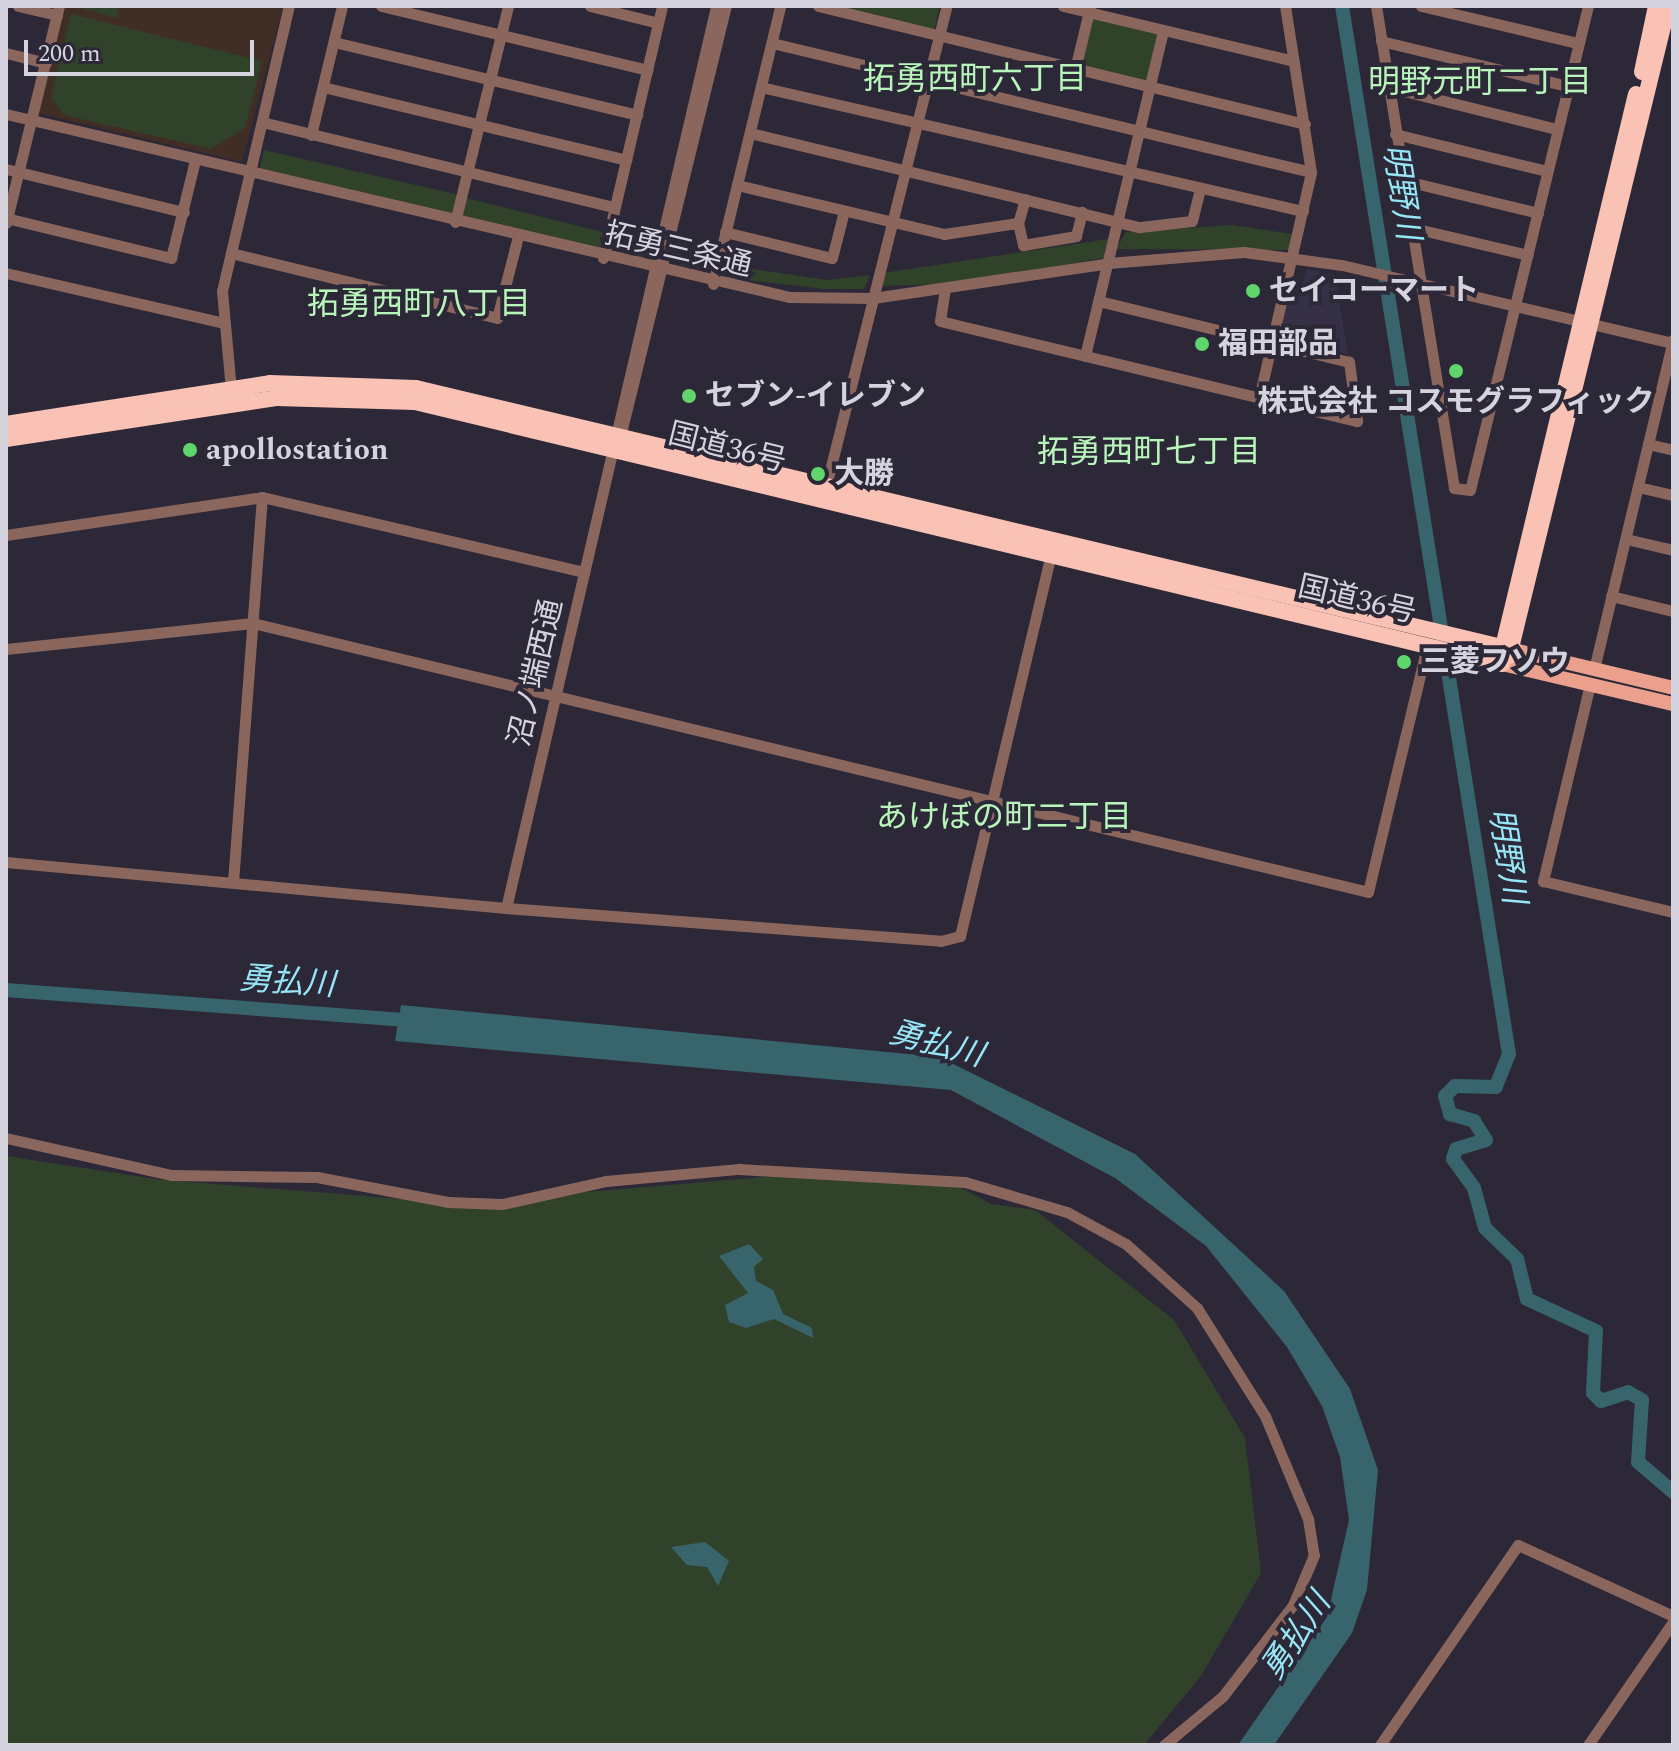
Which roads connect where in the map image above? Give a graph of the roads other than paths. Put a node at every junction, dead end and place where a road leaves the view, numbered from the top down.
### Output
1 (18, 6) edge
2 (289, 6) edge
3 (342, 6) edge
4 (381, 6) edge
5 (508, 6) edge
6 (590, 6) edge
7 (662, 6) edge
8 (716, 6) edge
9 (726, 6) edge
10 (780, 6) edge
11 (818, 6) edge
12 (947, 6) edge
13 (1063, 6) edge
14 (1285, 6) edge
15 (1376, 6) edge
16 (1421, 6) edge
17 (1588, 6) edge
18 (1662, 8) edge
19 (1090, 9) edge
20 (58, 11) edge
21 (658, 23) junction
22 (1163, 30) junction
23 (501, 34) junction
24 (939, 34) junction
25 (1381, 41) junction
26 (334, 42) junction
27 (772, 43) junction
28 (1578, 43) junction
29 (6, 53) edge
30 (1294, 61) junction
31 (46, 63) junction
32 (1075, 69) junction
33 (647, 70) junction
34 (489, 80) junction
35 (928, 80) junction
36 (1150, 86) junction
37 (1567, 86) junction
38 (323, 87) junction
39 (761, 87) junction
40 (1388, 87) junction
41 (6, 114) edge
42 (637, 115) junction
43 (32, 120) junction
44 (262, 122) junction
45 (1305, 124) junction
46 (479, 125) junction
47 (917, 125) junction
48 (1557, 129) junction
49 (1140, 130) junction
50 (750, 133) junction
51 (1395, 134) junction
52 (311, 135) junction
53 (195, 160) junction
54 (626, 160) junction
55 (6, 169) edge
56 (906, 170) junction
57 (1547, 171) junction
58 (19, 172) junction
59 (468, 172) junction
60 (1311, 172) junction
61 (250, 173) junction
62 (1129, 176) junction
63 (1402, 180) junction
64 (737, 185) junction
65 (1200, 190) junction
66 (1025, 199) junction
67 (614, 207) junction
68 (844, 211) junction
69 (1303, 211) junction
70 (184, 212) junction
71 (1082, 212) junction
72 (1538, 213) junction
73 (6, 220) edge
74 (892, 221) junction
75 (1118, 221) junction
76 (455, 222) junction
77 (1018, 223) junction
78 (1409, 227) junction
79 (725, 232) junction
80 (518, 236) junction
81 (231, 253) junction
82 (1528, 255) junction
83 (1293, 256) junction
84 (603, 258) junction
85 (1109, 263) junction
86 (658, 271) junction
87 (6, 273) edge
88 (1415, 281) junction
89 (713, 284) junction
90 (945, 289) junction
91 (873, 298) junction
92 (1099, 301) junction
93 (1516, 305) junction
94 (220, 322) junction
95 (1585, 322) junction
96 (1673, 341) edge
97 (1272, 343) junction
98 (1085, 356) junction
99 (231, 390) junction
100 (1259, 398) junction
101 (1658, 400) junction
102 (1673, 404) edge
103 (6, 424) edge
104 (6, 439) edge
105 (617, 439) junction
106 (1648, 444) junction
107 (1673, 450) edge
108 (1638, 487) junction
109 (825, 494) junction
110 (1673, 495) edge
111 (262, 497) junction
112 (6, 535) edge
113 (1626, 539) junction
114 (1052, 546) junction
115 (1673, 550) edge
116 (584, 572) junction
117 (1611, 596) junction
118 (1673, 611) edge
119 (253, 623) junction
120 (6, 649) edge
121 (1440, 649) junction
122 (1505, 654) junction
123 (1594, 669) junction
124 (1590, 684) junction
125 (1673, 688) edge
126 (556, 694) junction
127 (1673, 704) edge
128 (994, 801) junction
129 (6, 862) edge
130 (233, 882) junction
131 (506, 908) junction
132 (1673, 912) edge
133 (6, 1138) edge
134 (1673, 1616) edge
135 (1673, 1622) edge
136 (1164, 1745) edge
137 (1380, 1745) edge
138 (1588, 1745) edge

1 - 20 street
2 - 44 street
3 - 26 street
4 - 23 street
5 - 23 street
6 - 21 street
7 - 21 street
8 - 86 street, 沼ノ端西通
9 - 86 street, 沼ノ端西通
10 - 27 street
11 - 24 street
12 - 24 street
13 - 19 street
14 - 30 street
15 - 25 street
16 - 28 street
17 - 28 street
18 - 95 highway
19 - 22 street
19 - 32 street
20 - 31 street
21 - 33 street
22 - 30 street
22 - 36 street
23 - 33 street
23 - 34 street
24 - 32 street
24 - 35 street
25 - 37 street
25 - 40 street
26 - 34 street
26 - 38 street
27 - 35 street
27 - 39 street
28 - 37 street
29 - 31 street
30 - 45 street
31 - 43 street
32 - 36 street
33 - 42 street
34 - 42 street
34 - 46 street
35 - 47 street
35 - 49 street
36 - 45 street
36 - 49 street
37 - 48 street
38 - 46 street
38 - 52 street
39 - 47 street
39 - 50 street
40 - 48 street
40 - 51 street
41 - 43 street, 拓勇三条通
42 - 54 street
43 - 53 street, 拓勇三条通
43 - 58 street
44 - 52 street
44 - 61 street
45 - 60 street
46 - 54 street
46 - 59 street
47 - 56 street
47 - 62 street
48 - 57 street
49 - 60 street
49 - 62 street
50 - 56 street
50 - 64 street
51 - 57 street
51 - 63 street
52 - 59 street
53 - 61 street, 拓勇三条通
53 - 70 street
54 - 67 street
55 - 58 street
56 - 66 street
56 - 74 street
57 - 72 street
58 - 70 street
58 - 73 street
59 - 67 street
59 - 76 street
60 - 69 street
61 - 76 street, 拓勇三条通
61 - 81 street
62 - 65 street
62 - 75 street
63 - 72 street
63 - 78 street
64 - 68 street
64 - 79 street
65 - 69 street
65 - 75 street
66 - 71 street
66 - 77 street
67 - 84 street
68 - 74 street
68 - 79 street
69 - 83 street
70 - 73 street
71 - 75 street
71 - 77 street
72 - 82 street
74 - 77 street
74 - 91 street
75 - 85 street
76 - 80 street, 拓勇三条通
78 - 82 street
78 - 88 street
79 - 89 street
80 - 81 street
80 - 84 street, 拓勇三条通
81 - 94 street
82 - 93 street
83 - 85 street, 拓勇三条通
83 - 88 street, 拓勇三条通
83 - 97 street
84 - 86 street, 拓勇三条通
85 - 90 street, 拓勇三条通
85 - 92 street
86 - 89 street, 拓勇三条通
86 - 105 street, 沼ノ端西通
87 - 94 street
88 - 93 street
88 - 93 street
89 - 91 street, 拓勇三条通
90 - 91 street, 拓勇三条通
90 - 98 street
91 - 109 street
92 - 97 street
92 - 98 street
93 - 95 street
94 - 99 street
95 - 96 street
95 - 122 highway
96 - 101 street
97 - 100 street
97 - 100 street
98 - 100 street
99 - 103 highway, 国道36号
99 - 105 highway, 国道36号
101 - 102 street
101 - 106 street
104 - 105 highway, 国道36号
105 - 109 highway, 国道36号
105 - 116 street, 沼ノ端西通
106 - 107 street
106 - 108 street
108 - 110 street
108 - 113 street
109 - 114 highway, 国道36号
111 - 112 street
111 - 116 street
111 - 119 street
113 - 115 street
113 - 117 street
114 - 121 highway, 国道36号
114 - 122 highway, 国道36号
114 - 128 street
116 - 126 street, 沼ノ端西通
117 - 118 street
117 - 123 street
119 - 120 street
119 - 126 street
119 - 130 street
121 - 122 highway, 国道36号
121 - 128 street
122 - 123 main road
122 - 124 main road
123 - 125 main road
124 - 127 main road
124 - 132 street
126 - 128 street
126 - 131 street, 沼ノ端西通
128 - 131 street
129 - 130 street
130 - 131 street
133 - 136 street
134 - 137 street
135 - 138 street

